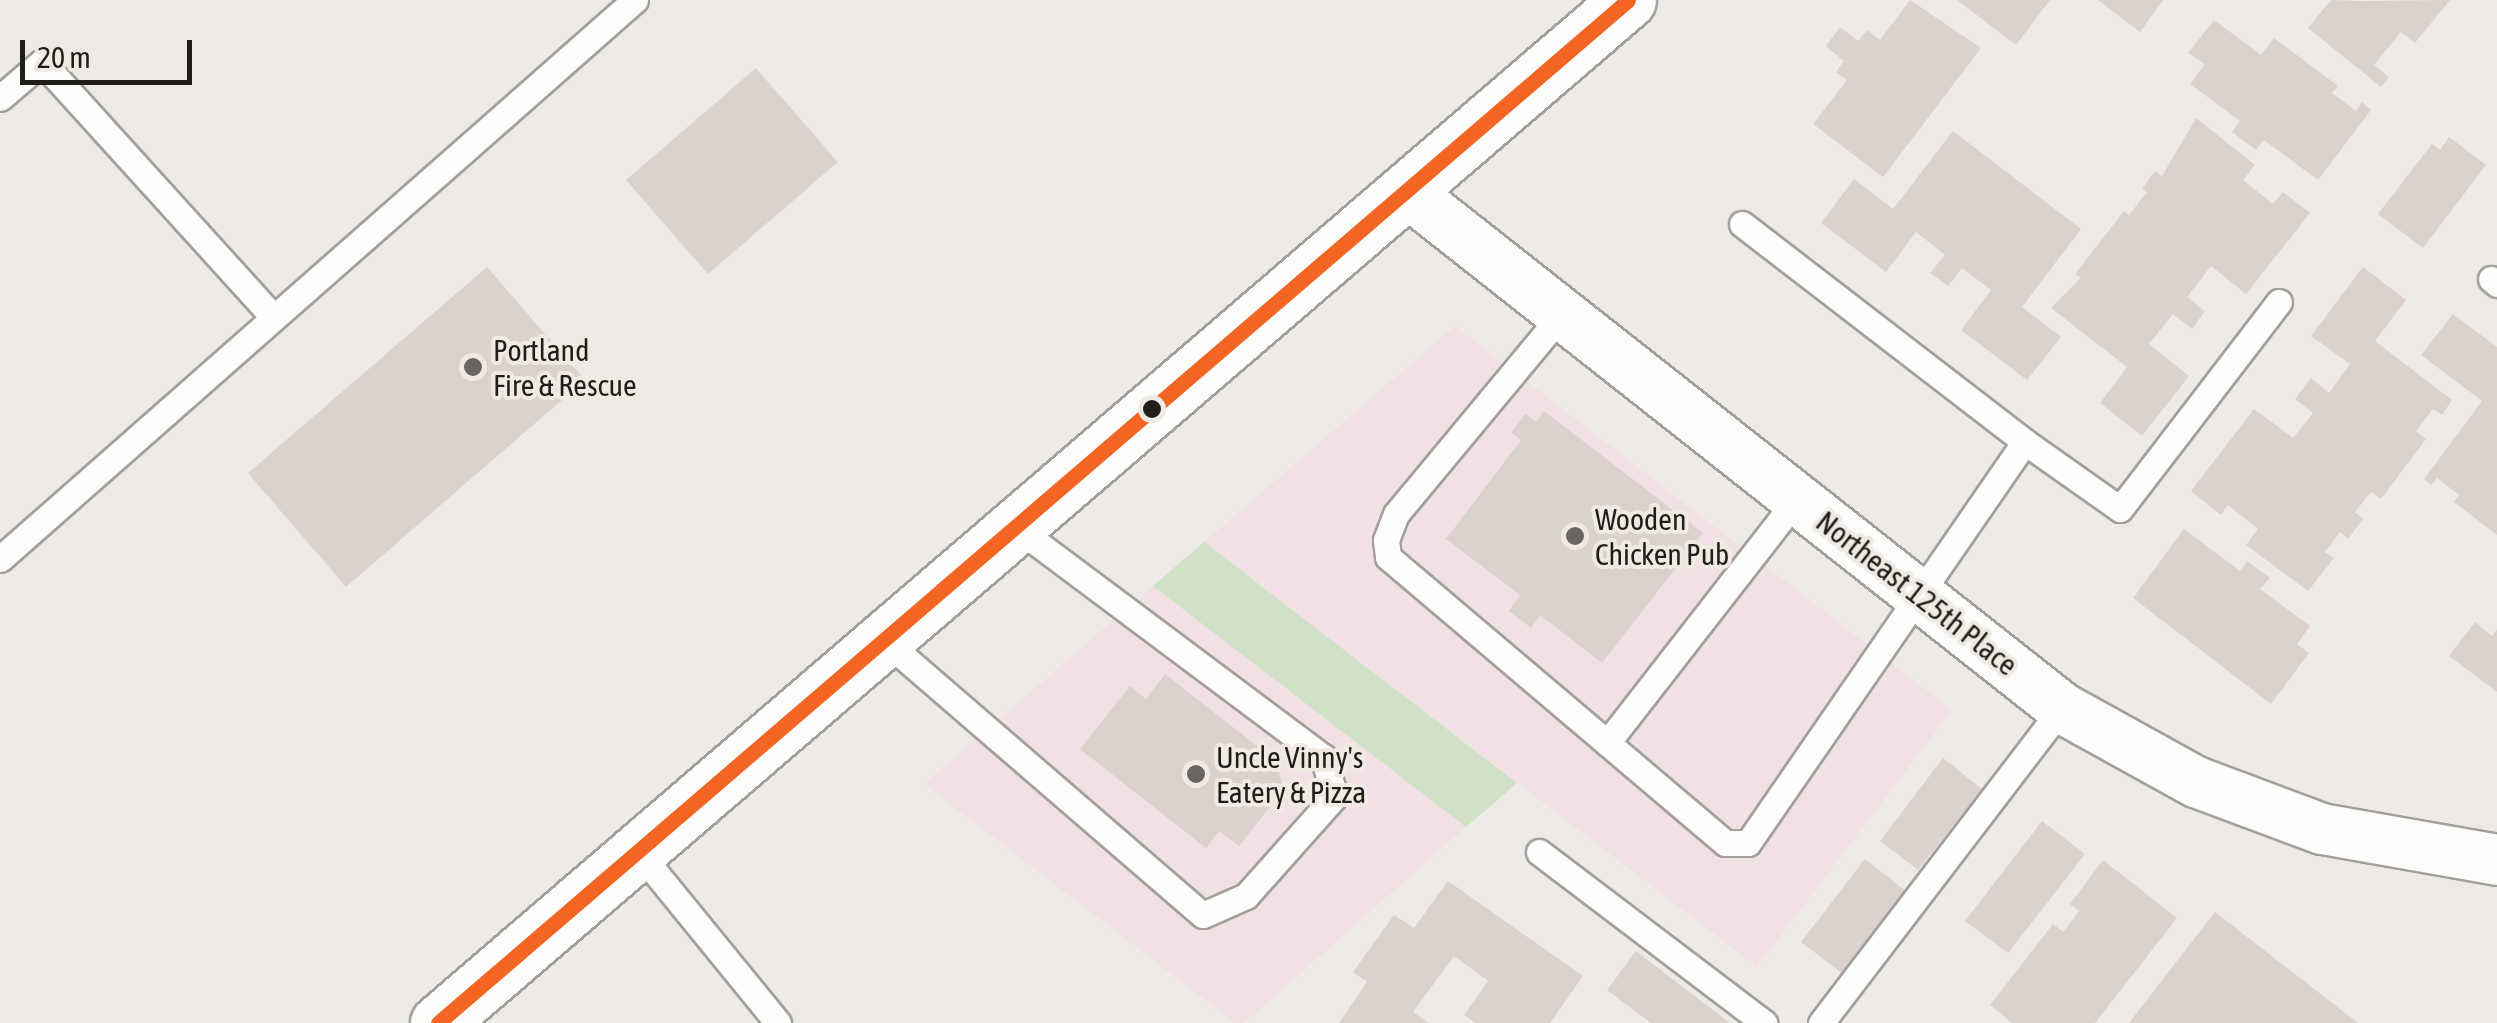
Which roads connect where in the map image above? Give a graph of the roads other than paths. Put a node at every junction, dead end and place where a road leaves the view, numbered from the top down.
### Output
1 (635, 0) edge
2 (1628, 0) edge
3 (0, 98) edge
4 (1406, 192) junction
5 (1742, 224) dead end
6 (2279, 302) dead end
7 (1563, 313) junction
8 (274, 318) junction
9 (2025, 442) junction
10 (1798, 499) junction
11 (1016, 527) junction
12 (0, 559) edge
13 (1918, 595) junction
14 (884, 640) junction
15 (2062, 708) junction
16 (1606, 743) junction
17 (637, 850) junction
18 (1539, 852) dead end
19 (2497, 860) edge
20 (438, 1023) edge
21 (778, 1023) edge
22 (1764, 1023) edge
23 (1821, 1023) edge

1 - 8 lane
2 - 4 main road
3 - 8 lane
4 - 7 street, Northeast 125th Place
4 - 11 main road
5 - 9 lane
6 - 9 lane
7 - 10 street, Northeast 125th Place
7 - 16 lane
8 - 12 lane
9 - 13 lane
10 - 13 street, Northeast 125th Place
10 - 16 lane
11 - 14 main road
11 - 14 lane
13 - 15 street, Northeast 125th Place
13 - 16 lane
14 - 17 main road
15 - 19 street, Northeast 125th Place
15 - 23 lane
17 - 20 main road
17 - 21 lane
18 - 22 lane

